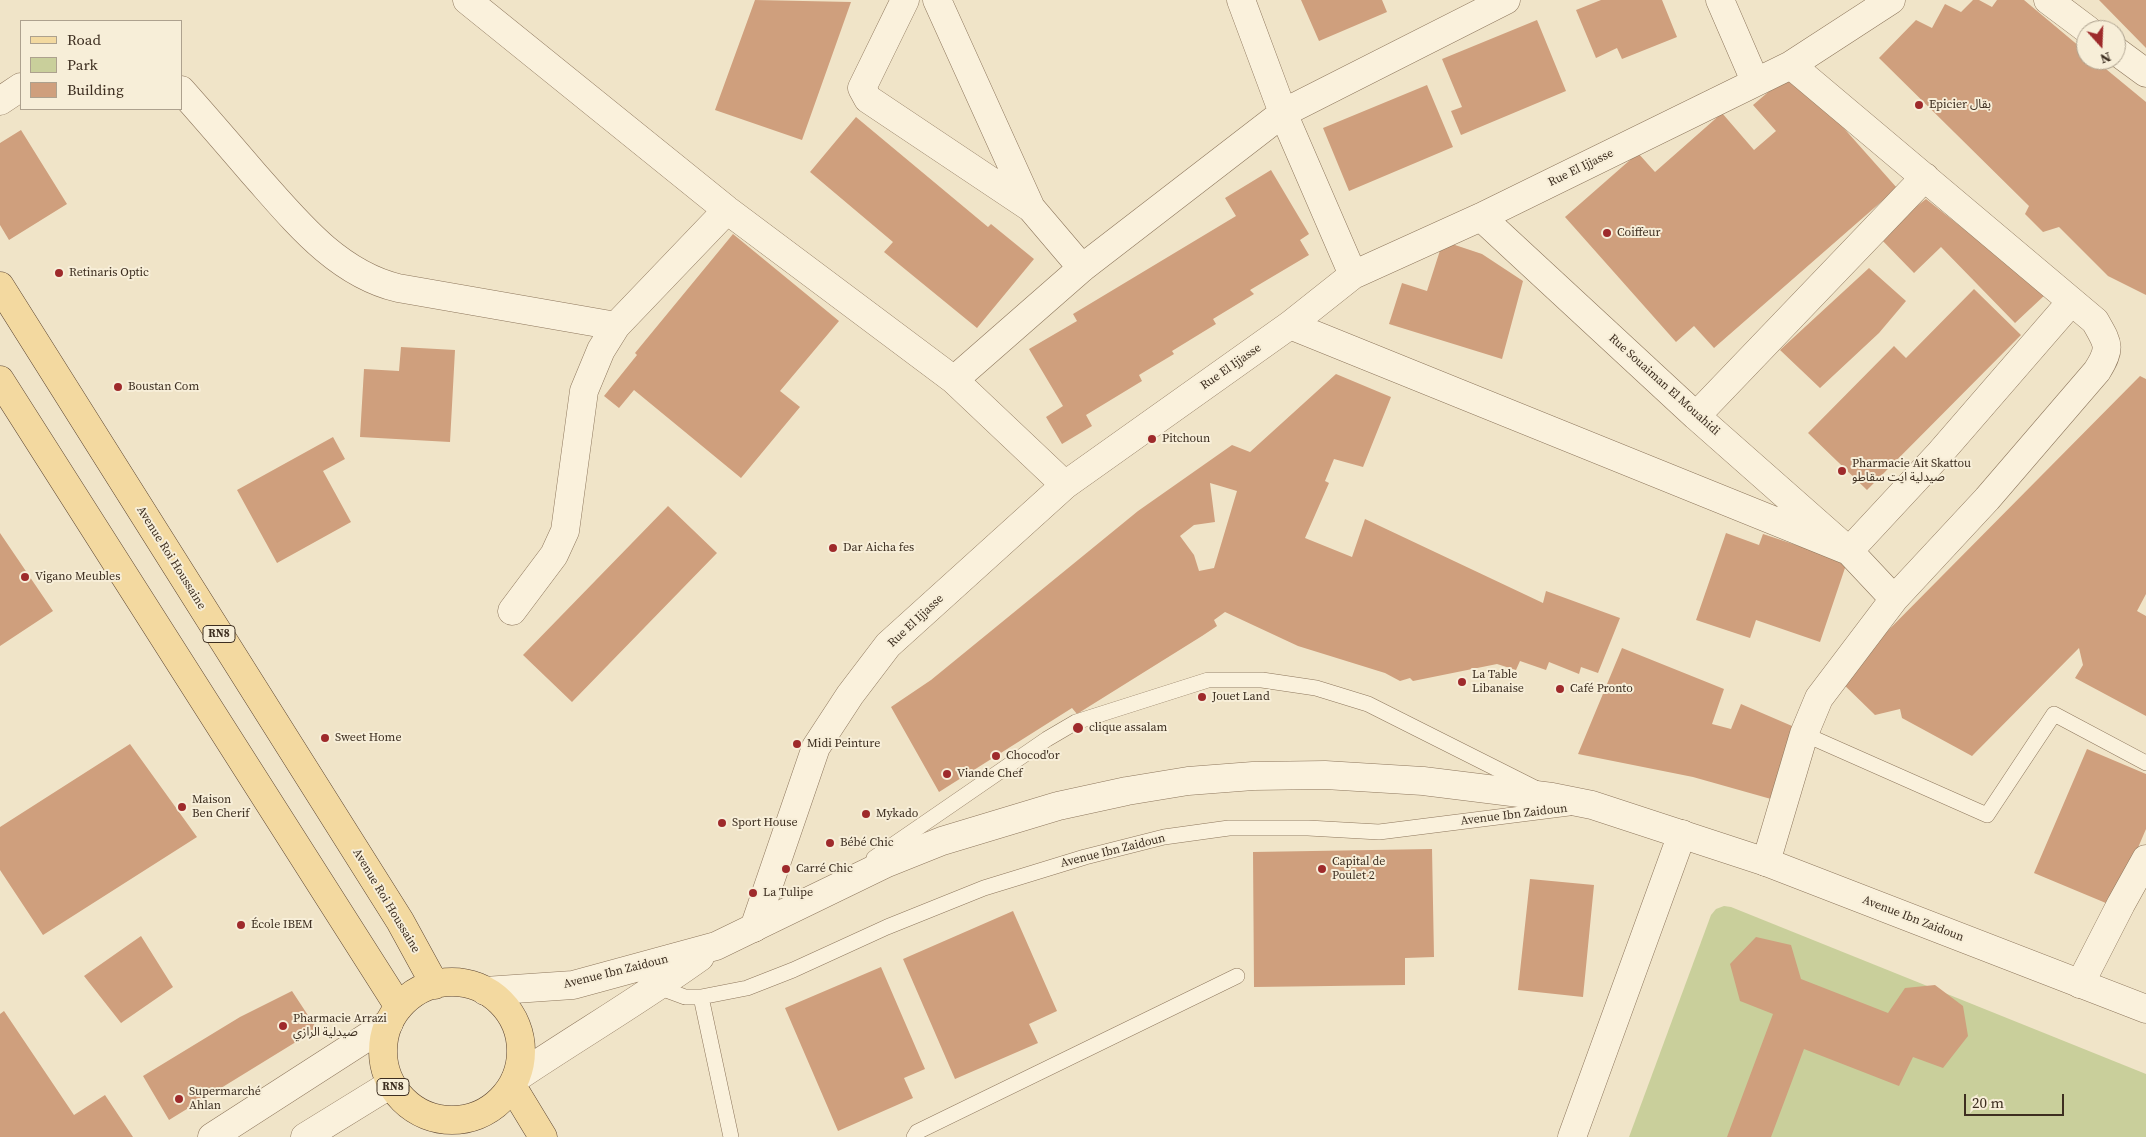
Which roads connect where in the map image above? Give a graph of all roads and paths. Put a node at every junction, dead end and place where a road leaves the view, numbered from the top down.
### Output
1 (468, 0) edge
2 (906, 0) edge
3 (937, 0) edge
4 (1241, 0) edge
5 (1506, 0) edge
6 (1720, 0) edge
7 (1891, 0) edge
8 (2048, 0) edge
9 (2076, 21) edge
10 (2126, 58) edge
11 (1791, 65) junction
12 (2146, 73) edge
13 (1755, 81) junction
14 (20, 88) edge
15 (182, 91) edge
16 (0, 101) edge
17 (1283, 114) junction
18 (1925, 177) junction
19 (1030, 208) junction
20 (727, 210) junction
21 (1481, 217) junction
22 (1082, 268) junction
23 (1353, 275) junction
24 (0, 286) edge
25 (2071, 302) junction
26 (1290, 325) junction
27 (616, 326) junction
28 (0, 380) edge
29 (954, 380) junction
30 (1696, 416) junction
31 (1065, 484) junction
32 (1849, 551) junction
33 (1894, 599) junction
34 (512, 611) dead end
35 (1804, 734) junction
36 (2146, 763) edge
37 (1552, 797) junction
38 (1592, 805) junction
39 (1682, 834) junction
40 (2146, 859) edge
41 (1766, 862) junction
42 (824, 893) junction
43 (754, 928) junction
44 (716, 946) junction
45 (1237, 976) dead end
46 (435, 984) junction
47 (2080, 984) junction
48 (658, 987) junction
49 (485, 991) junction
50 (701, 997) junction
51 (2146, 1009) edge
52 (394, 1015) junction
53 (514, 1082) junction
54 (391, 1084) junction
55 (472, 1128) edge
56 (212, 1137) edge
57 (305, 1137) edge
58 (543, 1137) edge
59 (731, 1137) edge
60 (914, 1137) edge
61 (1572, 1137) edge

1 - 20 street
2 - 19 street
3 - 19 street
4 - 17 street
5 - 17 street
6 - 13 street
7 - 11 street, Rue El Ijjasse
8 - 9 street
10 - 12 street
11 - 13 street, Rue El Ijjasse
11 - 18 street
13 - 21 street, Rue El Ijjasse
14 - 16 street
15 - 27 street
17 - 22 street
17 - 23 street
18 - 25 street
18 - 30 street
19 - 22 street
20 - 27 street
20 - 29 street
21 - 23 street, Rue El Ijjasse
21 - 30 street, Rue Souaiman El Mouahidi
22 - 29 street
23 - 26 street, Rue El Ijjasse
24 - 46 main road, Avenue Roi Houssaine / RN8
25 - 32 street
25 - 33 street
26 - 31 street, Rue El Ijjasse
26 - 32 street
27 - 34 street
28 - 52 main road
29 - 31 street
30 - 32 street, Rue Souaiman El Mouahidi
31 - 43 street, Rue El Ijjasse
32 - 33 street, Rue Souaiman El Mouahidi
33 - 35 street
35 - 36 lane
35 - 41 street
37 - 38 street, Avenue Ibn Zaidoun
37 - 42 street, Avenue Ibn Zaidoun
37 - 42 lane
38 - 39 street, Avenue Ibn Zaidoun
38 - 50 lane, Avenue Ibn Zaidoun
39 - 41 street, Avenue Ibn Zaidoun
39 - 61 street
40 - 47 street
41 - 47 street, Avenue Ibn Zaidoun
42 - 43 street, Avenue Ibn Zaidoun
43 - 44 street, Avenue Ibn Zaidoun
44 - 48 street, Avenue Ibn Zaidoun
44 - 49 street, Avenue Ibn Zaidoun
45 - 60 lane
46 - 49 main road
46 - 52 main road
47 - 51 street, Avenue Ibn Zaidoun
48 - 50 lane, Avenue Ibn Zaidoun
48 - 53 street, Avenue Ibn Zaidoun
49 - 53 main road
50 - 59 lane
52 - 54 main road, RN8
52 - 56 street
53 - 55 main road, RN8
53 - 58 main road
54 - 55 main road, RN8
54 - 57 street

